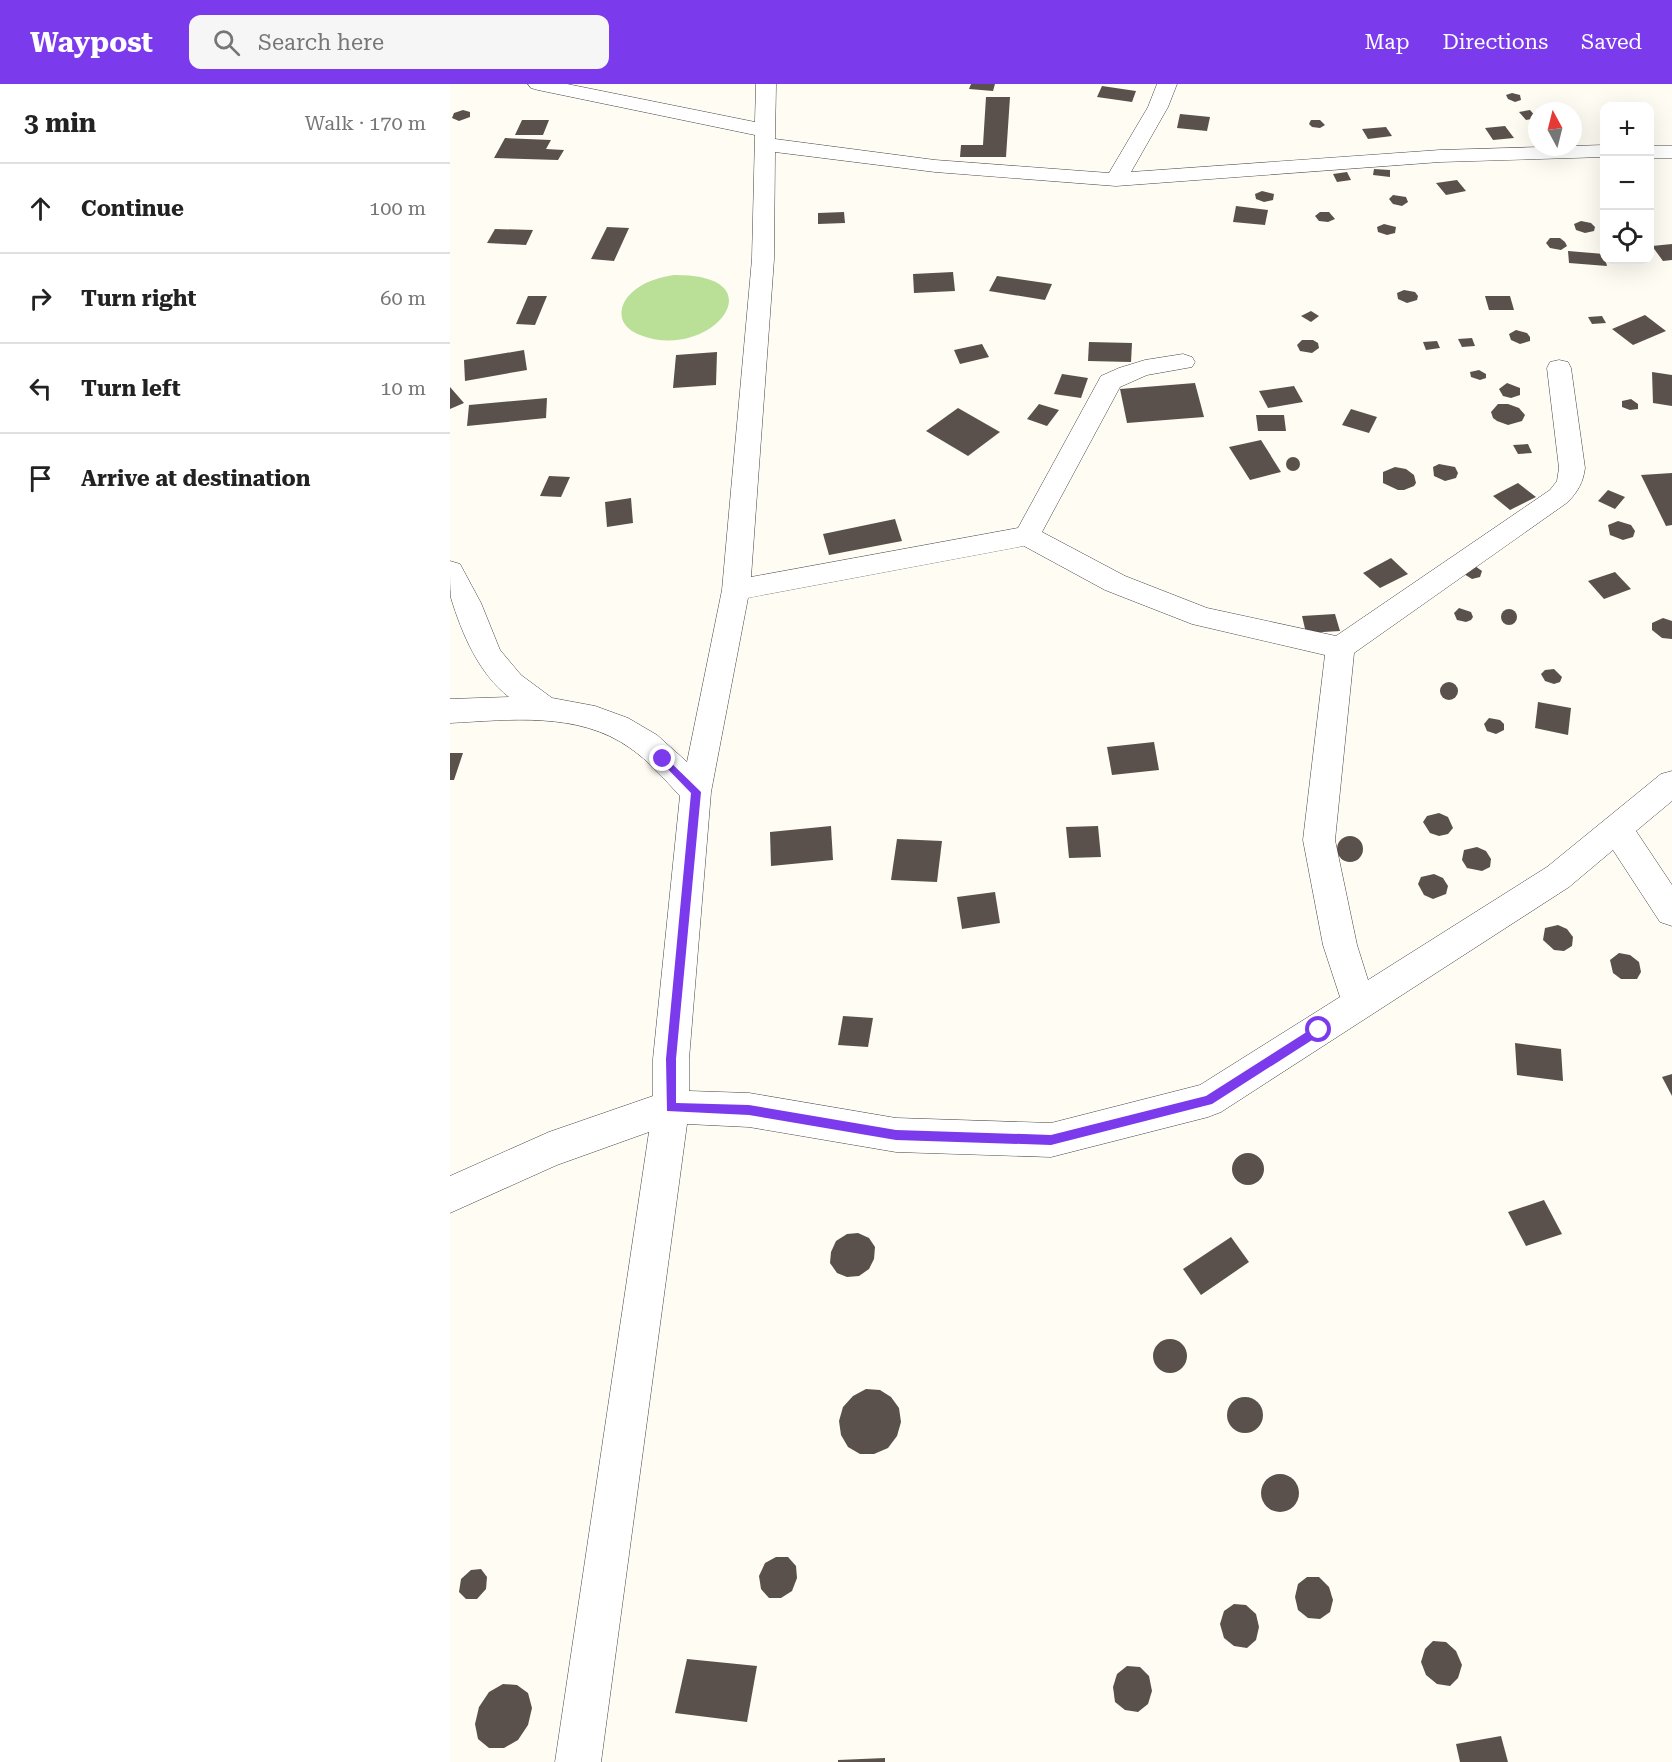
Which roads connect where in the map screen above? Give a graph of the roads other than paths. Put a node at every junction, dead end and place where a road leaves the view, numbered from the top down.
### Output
1 (538, 84) edge
2 (766, 84) edge
3 (1167, 84) edge
4 (764, 137) junction
5 (1600, 152) edge
6 (1654, 152) edge
7 (1672, 152) edge
8 (1116, 180) junction
9 (1183, 362) dead end
10 (1559, 368) dead end
11 (1027, 536) junction
12 (450, 571) edge
13 (736, 590) junction
14 (1340, 648) junction
15 (543, 708) junction
16 (450, 711) edge
17 (1672, 783) edge
18 (696, 792) junction
19 (1617, 829) junction
20 (1672, 912) edge
21 (1359, 1004) junction
22 (671, 1107) junction
23 (450, 1195) edge
24 (578, 1762) edge

1 - 4 street
2 - 4 street
3 - 8 street
4 - 8 street
4 - 13 street
5 - 8 street
6 - 7 street
9 - 11 street
10 - 14 street
11 - 13 street
11 - 14 street
12 - 15 street
13 - 18 street
14 - 21 street
15 - 16 street
15 - 18 street
17 - 19 street
18 - 22 street
19 - 20 street
19 - 21 street
21 - 22 street
22 - 23 street
22 - 24 street

